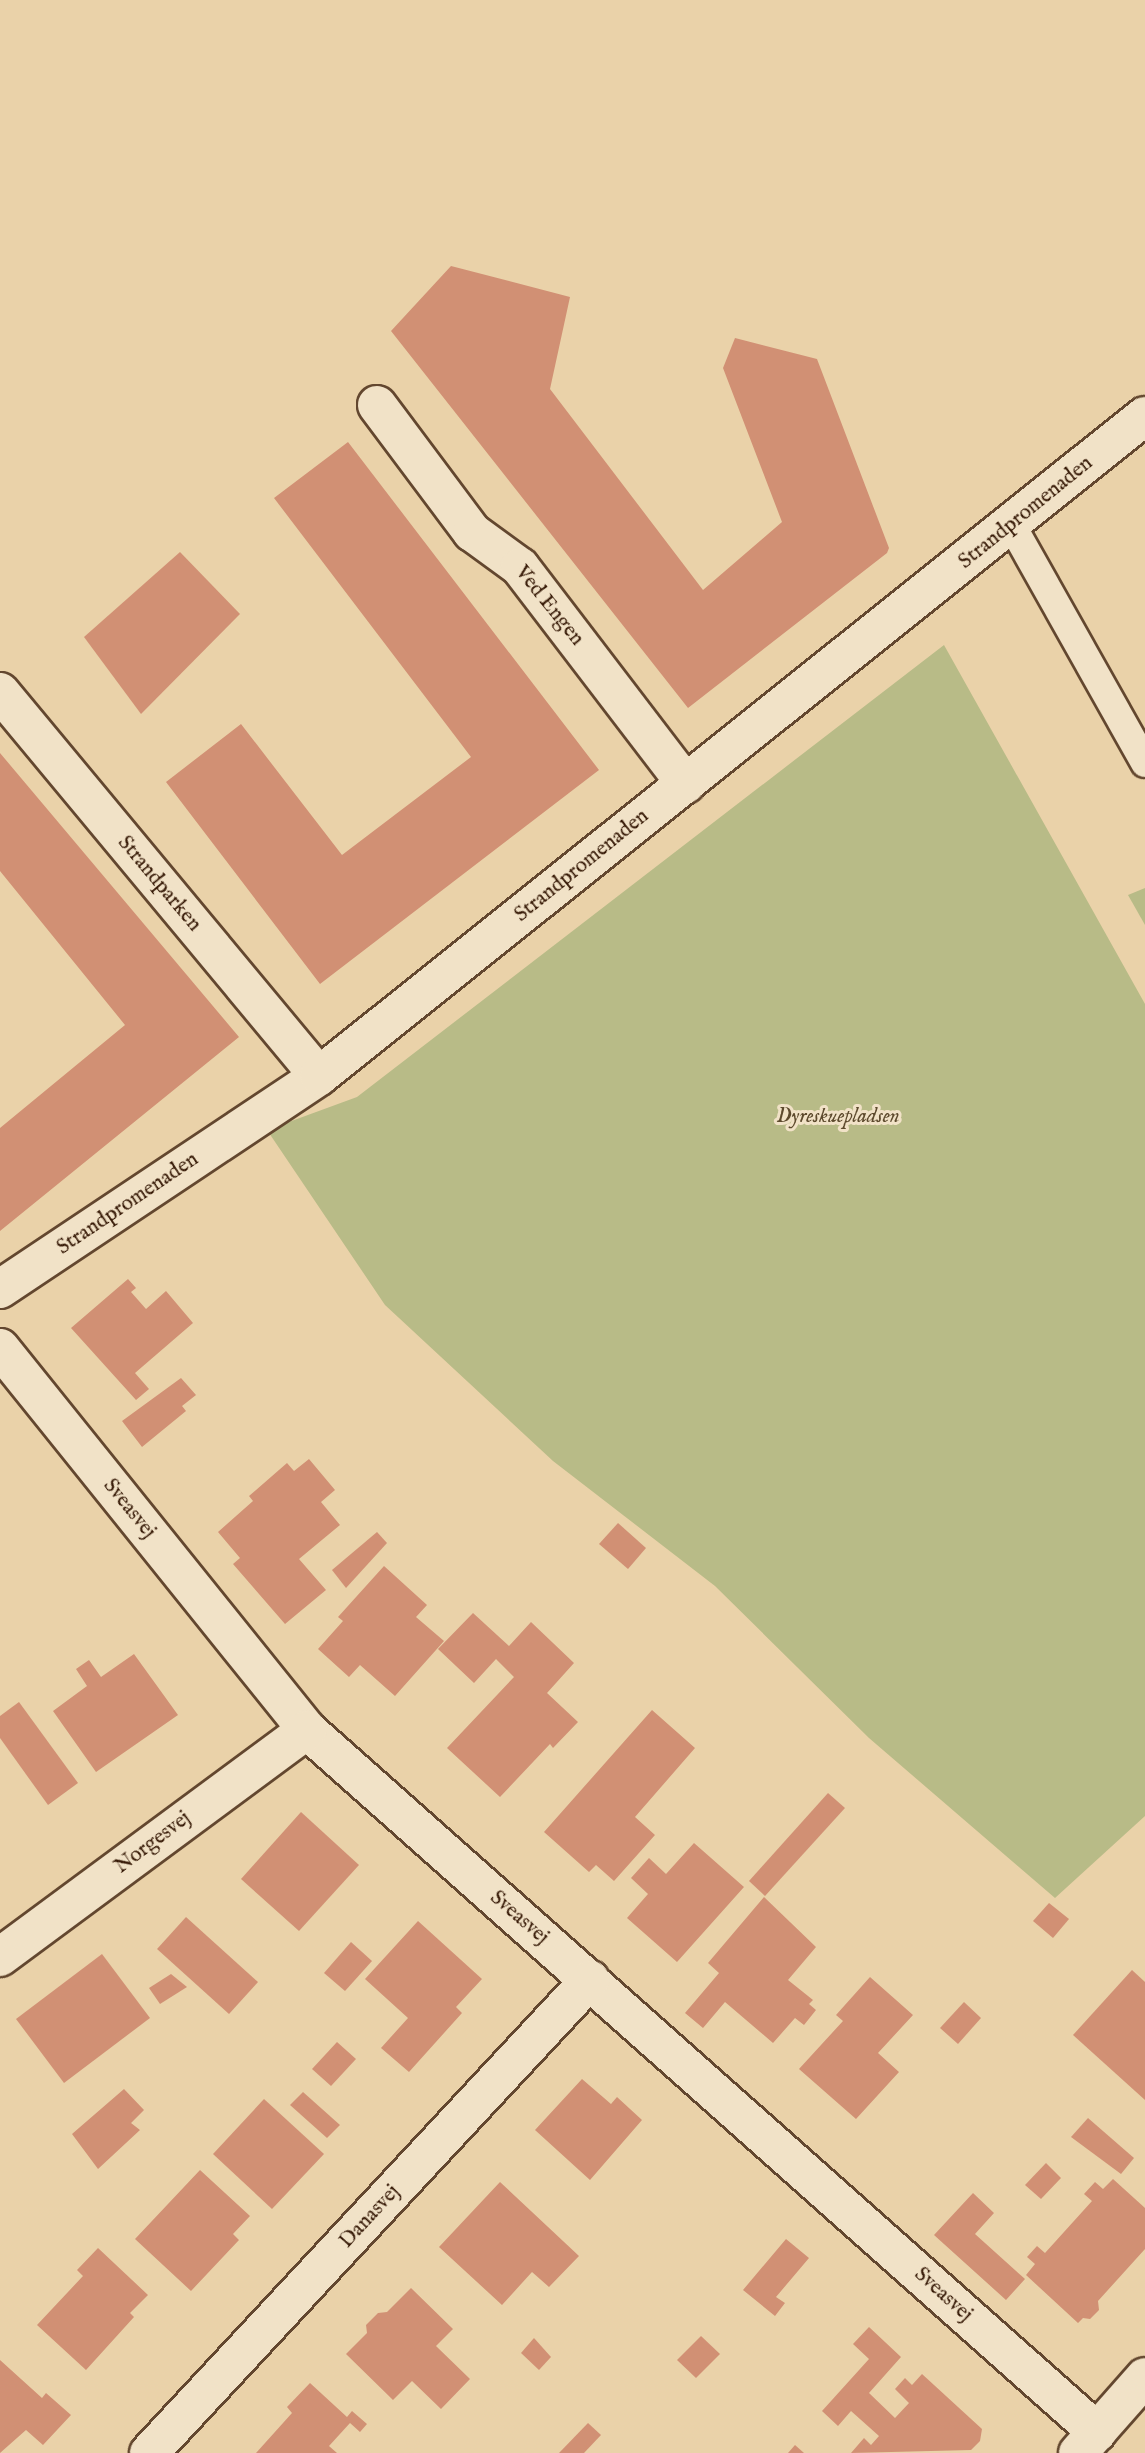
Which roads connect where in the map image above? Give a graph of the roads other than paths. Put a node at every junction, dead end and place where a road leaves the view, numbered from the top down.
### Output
1 (377, 405) dead end
2 (1145, 415) edge
3 (1011, 524) junction
4 (0, 692) edge
5 (1145, 762) edge
6 (686, 784) junction
7 (319, 1076) junction
8 (0, 1289) edge
9 (0, 1348) edge
10 (307, 1730) junction
11 (0, 1957) edge
12 (590, 1980) junction
13 (1145, 2377) edge
14 (1087, 2443) edge
15 (149, 2453) edge

1 - 6 street, Ved Engen
2 - 3 street, Strandpromenaden
3 - 5 lane
3 - 6 street, Strandpromenaden
4 - 7 street, Strandparken
6 - 7 street, Strandpromenaden
7 - 8 street, Strandpromenaden
9 - 10 street, Sveasvej
10 - 11 street, Norgesvej
10 - 12 street, Sveasvej
12 - 14 street, Sveasvej
12 - 15 street, Danasvej
13 - 14 street

